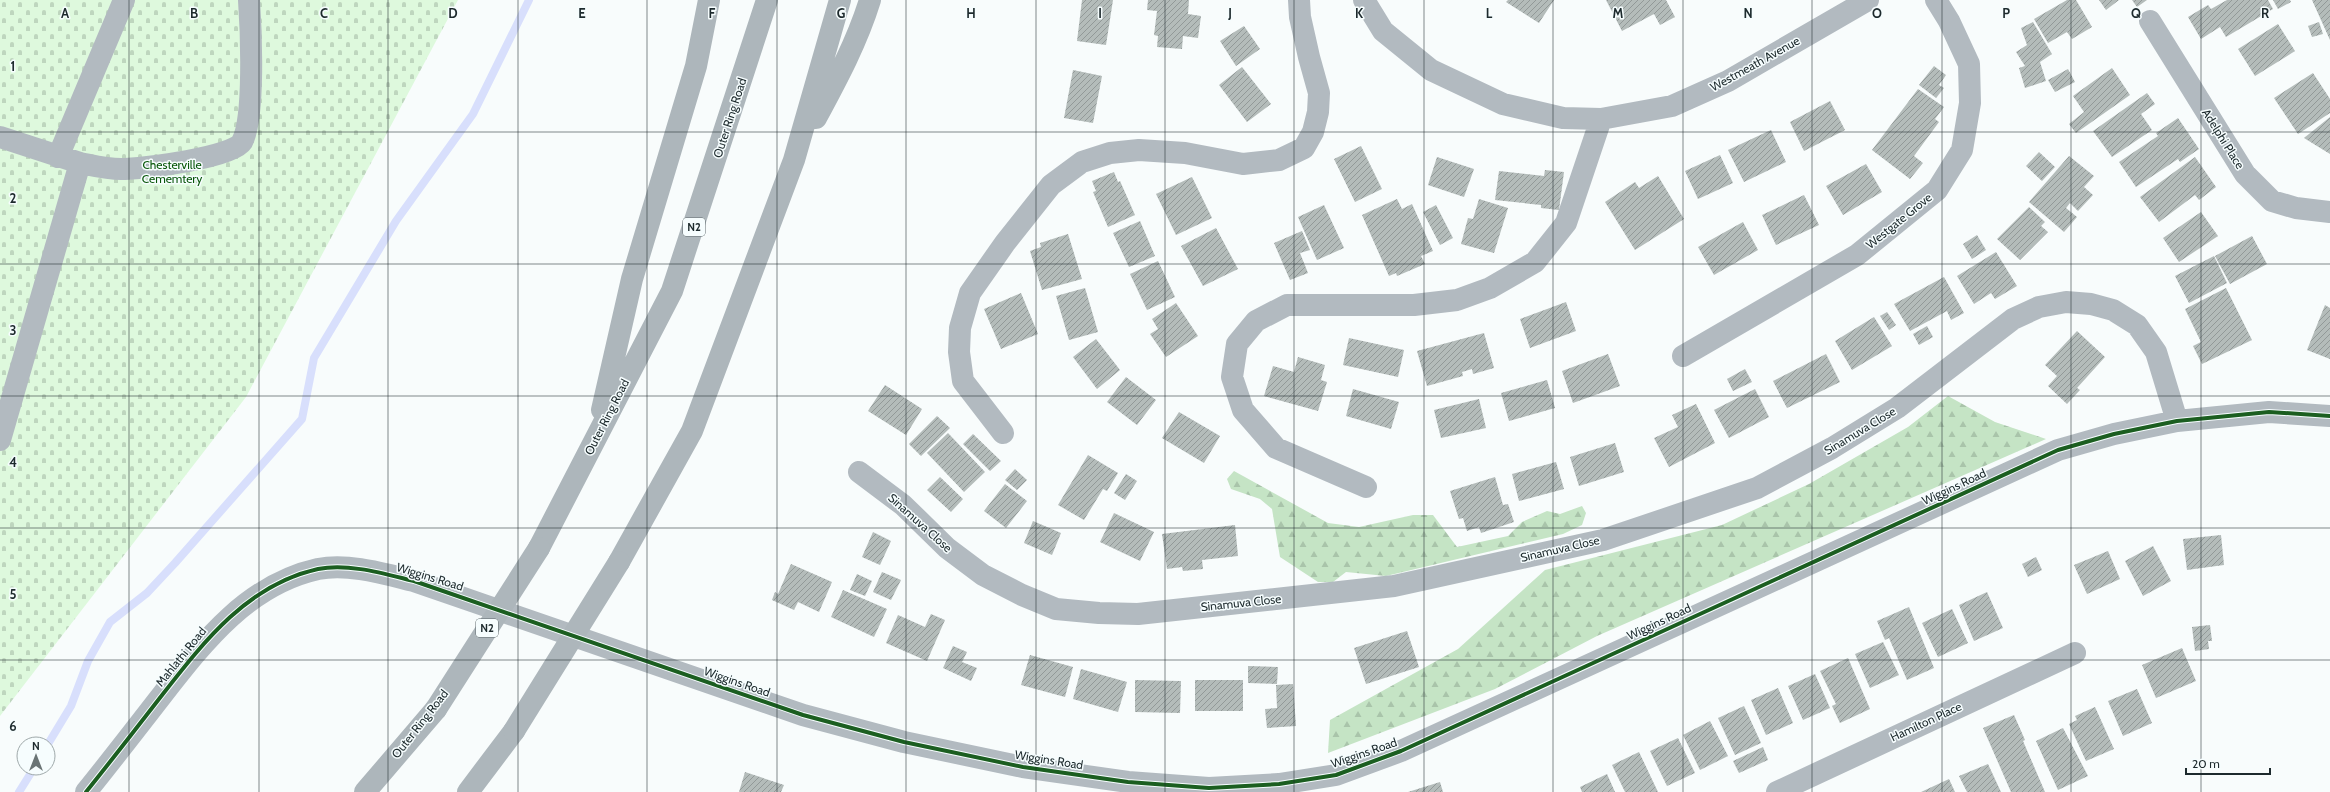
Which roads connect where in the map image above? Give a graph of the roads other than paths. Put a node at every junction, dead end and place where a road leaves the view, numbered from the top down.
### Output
1 (124, 0) edge
2 (249, 0) edge
3 (709, 0) edge
4 (767, 0) edge
5 (840, 0) edge
6 (870, 0) edge
7 (1300, 0) edge
8 (1364, 0) edge
9 (1868, 0) edge
10 (1936, 0) edge
11 (2150, 20) dead end
12 (1601, 119) junction
13 (0, 137) edge
14 (58, 156) junction
15 (794, 160) junction
16 (80, 164) junction
17 (2330, 212) edge
18 (1683, 356) dead end
19 (2330, 416) edge
20 (2177, 421) junction
21 (1003, 433) dead end
22 (0, 440) edge
23 (594, 442) junction
24 (859, 472) dead end
25 (1366, 487) dead end
26 (319, 569) joint
27 (2075, 653) dead end
28 (1337, 784) edge
29 (86, 792) edge
30 (365, 792) edge
31 (468, 792) edge
32 (1777, 792) edge

1 - 14 street
2 - 16 street
3 - 23 highway
4 - 23 highway, Outer Ring Road / N2
5 - 15 highway
6 - 15 highway
7 - 21 street
8 - 12 street, Westmeath Avenue
9 - 12 street, Westmeath Avenue
10 - 18 street, Westgate Grove
11 - 17 street, Adelphi Place
12 - 25 street
13 - 14 street
14 - 16 street
15 - 31 highway, bridge
16 - 22 street
19 - 20 street, Wiggins Road
20 - 24 street, Sinamuva Close
20 - 28 street, Wiggins Road
23 - 30 highway, Outer Ring Road / N2, bridge
26 - 28 street, Wiggins Road
26 - 29 street, Mahlathi Road
27 - 32 street, Hamilton Place

